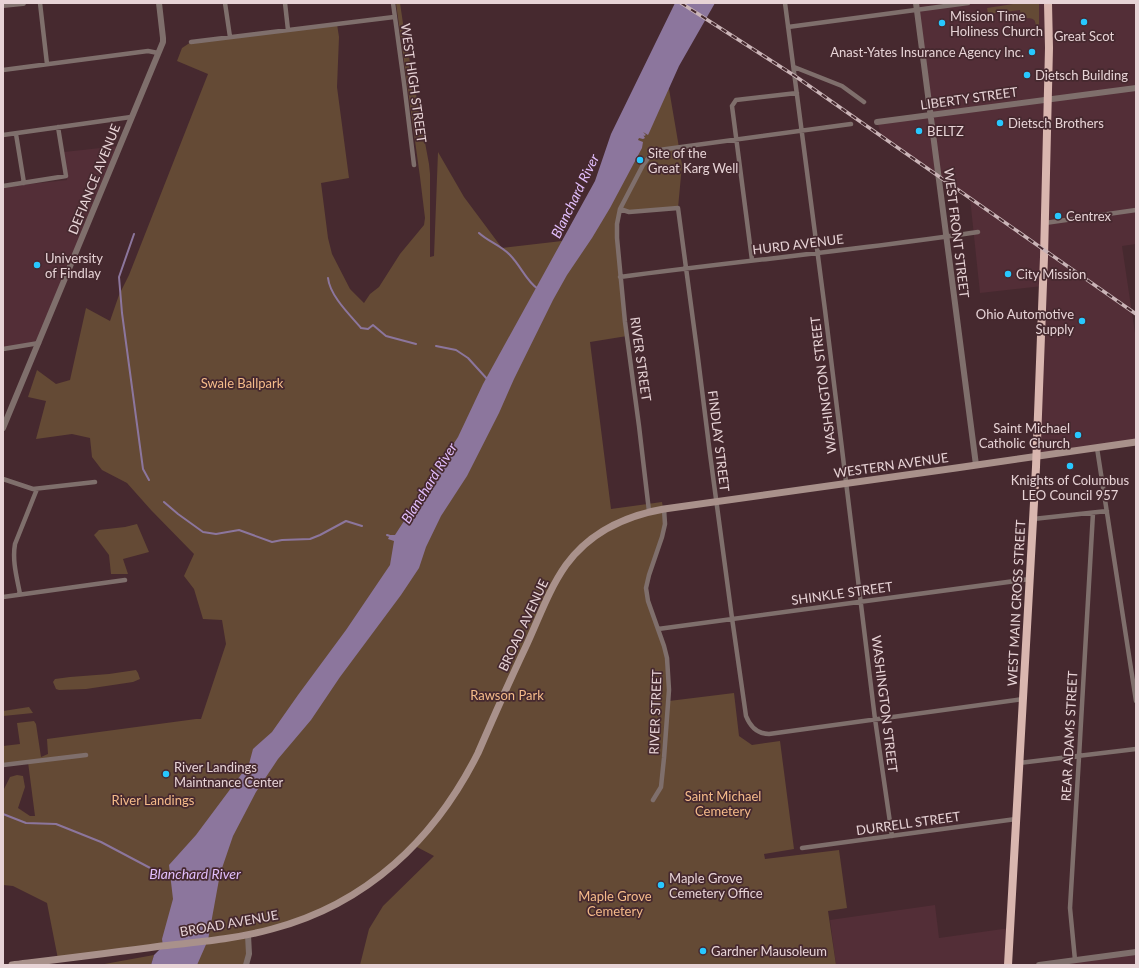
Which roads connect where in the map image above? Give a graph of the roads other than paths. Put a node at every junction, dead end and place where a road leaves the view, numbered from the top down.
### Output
1 (23, 3) edge
2 (40, 3) edge
3 (159, 3) edge
4 (225, 3) edge
5 (285, 3) edge
6 (393, 3) edge
7 (785, 3) edge
8 (916, 3) edge
9 (968, 3) edge
10 (1048, 3) edge
11 (3, 5) edge
12 (917, 10) junction
13 (394, 17) junction
14 (788, 27) junction
15 (288, 30) junction
16 (230, 37) junction
17 (191, 42) dead end
18 (158, 53) junction
19 (47, 64) junction
20 (794, 67) junction
21 (3, 70) edge
22 (1136, 88) edge
23 (797, 93) junction
24 (1048, 100) junction
25 (864, 102) dead end
26 (930, 114) junction
27 (131, 117) junction
28 (877, 122) dead end
29 (851, 124) dead end
30 (58, 127) junction
31 (801, 130) junction
32 (16, 134) junction
33 (3, 135) edge
34 (736, 140) junction
35 (414, 165) dead end
36 (24, 183) junction
37 (3, 186) edge
38 (620, 209) junction
39 (1136, 210) edge
40 (1045, 223) junction
41 (978, 232) dead end
42 (946, 237) junction
43 (818, 253) junction
44 (752, 260) junction
45 (686, 268) junction
46 (620, 277) junction
47 (38, 343) junction
48 (3, 348) edge
49 (3, 428) edge
50 (1136, 442) edge
51 (1097, 448) junction
52 (1036, 456) junction
53 (976, 465) junction
54 (3, 479) edge
55 (95, 482) dead end
56 (846, 483) junction
57 (37, 489) junction
58 (716, 501) junction
59 (664, 509) junction
60 (649, 511) junction
61 (1107, 511) junction
62 (1093, 513) junction
63 (1033, 520) junction
64 (1030, 578) junction
65 (125, 580) dead end
66 (20, 594) junction
67 (3, 597) edge
68 (861, 601) junction
69 (732, 618) junction
70 (658, 629) junction
71 (1023, 699) junction
72 (1136, 701) edge
73 (875, 719) junction
74 (1136, 749) edge
75 (86, 755) dead end
76 (1079, 756) junction
77 (1019, 763) junction
78 (3, 765) edge
79 (653, 800) dead end
80 (1016, 819) junction
81 (892, 836) junction
82 (802, 848) dead end
83 (248, 935) junction
84 (1136, 952) edge
85 (1075, 960) junction
86 (12, 965) edge
87 (246, 965) edge
88 (1008, 965) edge
89 (1039, 965) edge

1 - 11 street
2 - 19 street
3 - 18 street, DEFIANCE AVENUE
4 - 16 street
5 - 15 street
6 - 13 street, WEST HIGH STREET
7 - 14 street, WASHINGTON STREET
8 - 12 street, WEST FRONT STREET
9 - 12 street
10 - 24 highway, WEST MAIN CROSS STREET
12 - 14 street
12 - 26 street, WEST FRONT STREET
13 - 15 street
13 - 35 street, WEST HIGH STREET
14 - 20 street, WASHINGTON STREET
15 - 16 street
16 - 17 street
18 - 19 street
18 - 27 street, DEFIANCE AVENUE
19 - 21 street
20 - 23 street, WASHINGTON STREET
20 - 25 street
22 - 24 street, LIBERTY STREET
23 - 31 street, WASHINGTON STREET
23 - 34 street
24 - 26 street, LIBERTY STREET
24 - 40 highway, WEST MAIN CROSS STREET
26 - 28 street, LIBERTY STREET
26 - 42 street, WEST FRONT STREET
27 - 30 street
27 - 47 street, DEFIANCE AVENUE
29 - 31 street
30 - 32 street
30 - 36 street
31 - 34 street
31 - 43 street, WASHINGTON STREET
32 - 33 street
32 - 36 street
34 - 38 street, RIVER STREET
34 - 44 street
36 - 37 street
38 - 45 street, FINDLAY STREET
38 - 46 street, RIVER STREET
39 - 40 street
40 - 52 highway, WEST MAIN CROSS STREET
41 - 42 street, HURD AVENUE
42 - 43 street, HURD AVENUE
42 - 53 street, WEST FRONT STREET
43 - 44 street, HURD AVENUE
43 - 56 street, WASHINGTON STREET
44 - 45 street, HURD AVENUE
45 - 46 street, HURD AVENUE
45 - 58 street, FINDLAY STREET
46 - 60 street, RIVER STREET
47 - 48 street
47 - 49 street, DEFIANCE AVENUE
50 - 51 main road, WESTERN AVENUE
51 - 52 main road, WESTERN AVENUE
51 - 61 street
52 - 53 main road, WESTERN AVENUE
52 - 63 highway, WEST MAIN CROSS STREET
53 - 56 main road, WESTERN AVENUE
54 - 57 street
55 - 57 street
56 - 58 main road, WESTERN AVENUE
56 - 68 street, WASHINGTON STREET
57 - 66 street
58 - 59 main road, WESTERN AVENUE
58 - 69 street, FINDLAY STREET
59 - 60 main road, WESTERN AVENUE
59 - 70 street, RIVER STREET
60 - 83 main road, BROAD AVENUE
61 - 62 street
61 - 72 street
62 - 63 street
62 - 76 street, REAR ADAMS STREET
63 - 64 highway, WEST MAIN CROSS STREET
64 - 68 street, SHINKLE STREET
64 - 71 highway, WEST MAIN CROSS STREET
65 - 66 street
66 - 67 street
68 - 69 street, SHINKLE STREET
68 - 73 street, WASHINGTON STREET
69 - 70 street, SHINKLE STREET
69 - 73 street, FINDLAY STREET
70 - 79 street, RIVER STREET
71 - 73 street
71 - 77 highway, WEST MAIN CROSS STREET
73 - 81 street, WASHINGTON STREET
74 - 76 street
75 - 78 street
76 - 77 street
76 - 85 street, REAR ADAMS STREET
77 - 80 highway, WEST MAIN CROSS STREET
80 - 81 street, DURRELL STREET
80 - 88 highway, WEST MAIN CROSS STREET
81 - 82 street, DURRELL STREET
83 - 86 main road, BROAD AVENUE
83 - 87 street
84 - 85 street
85 - 89 street

